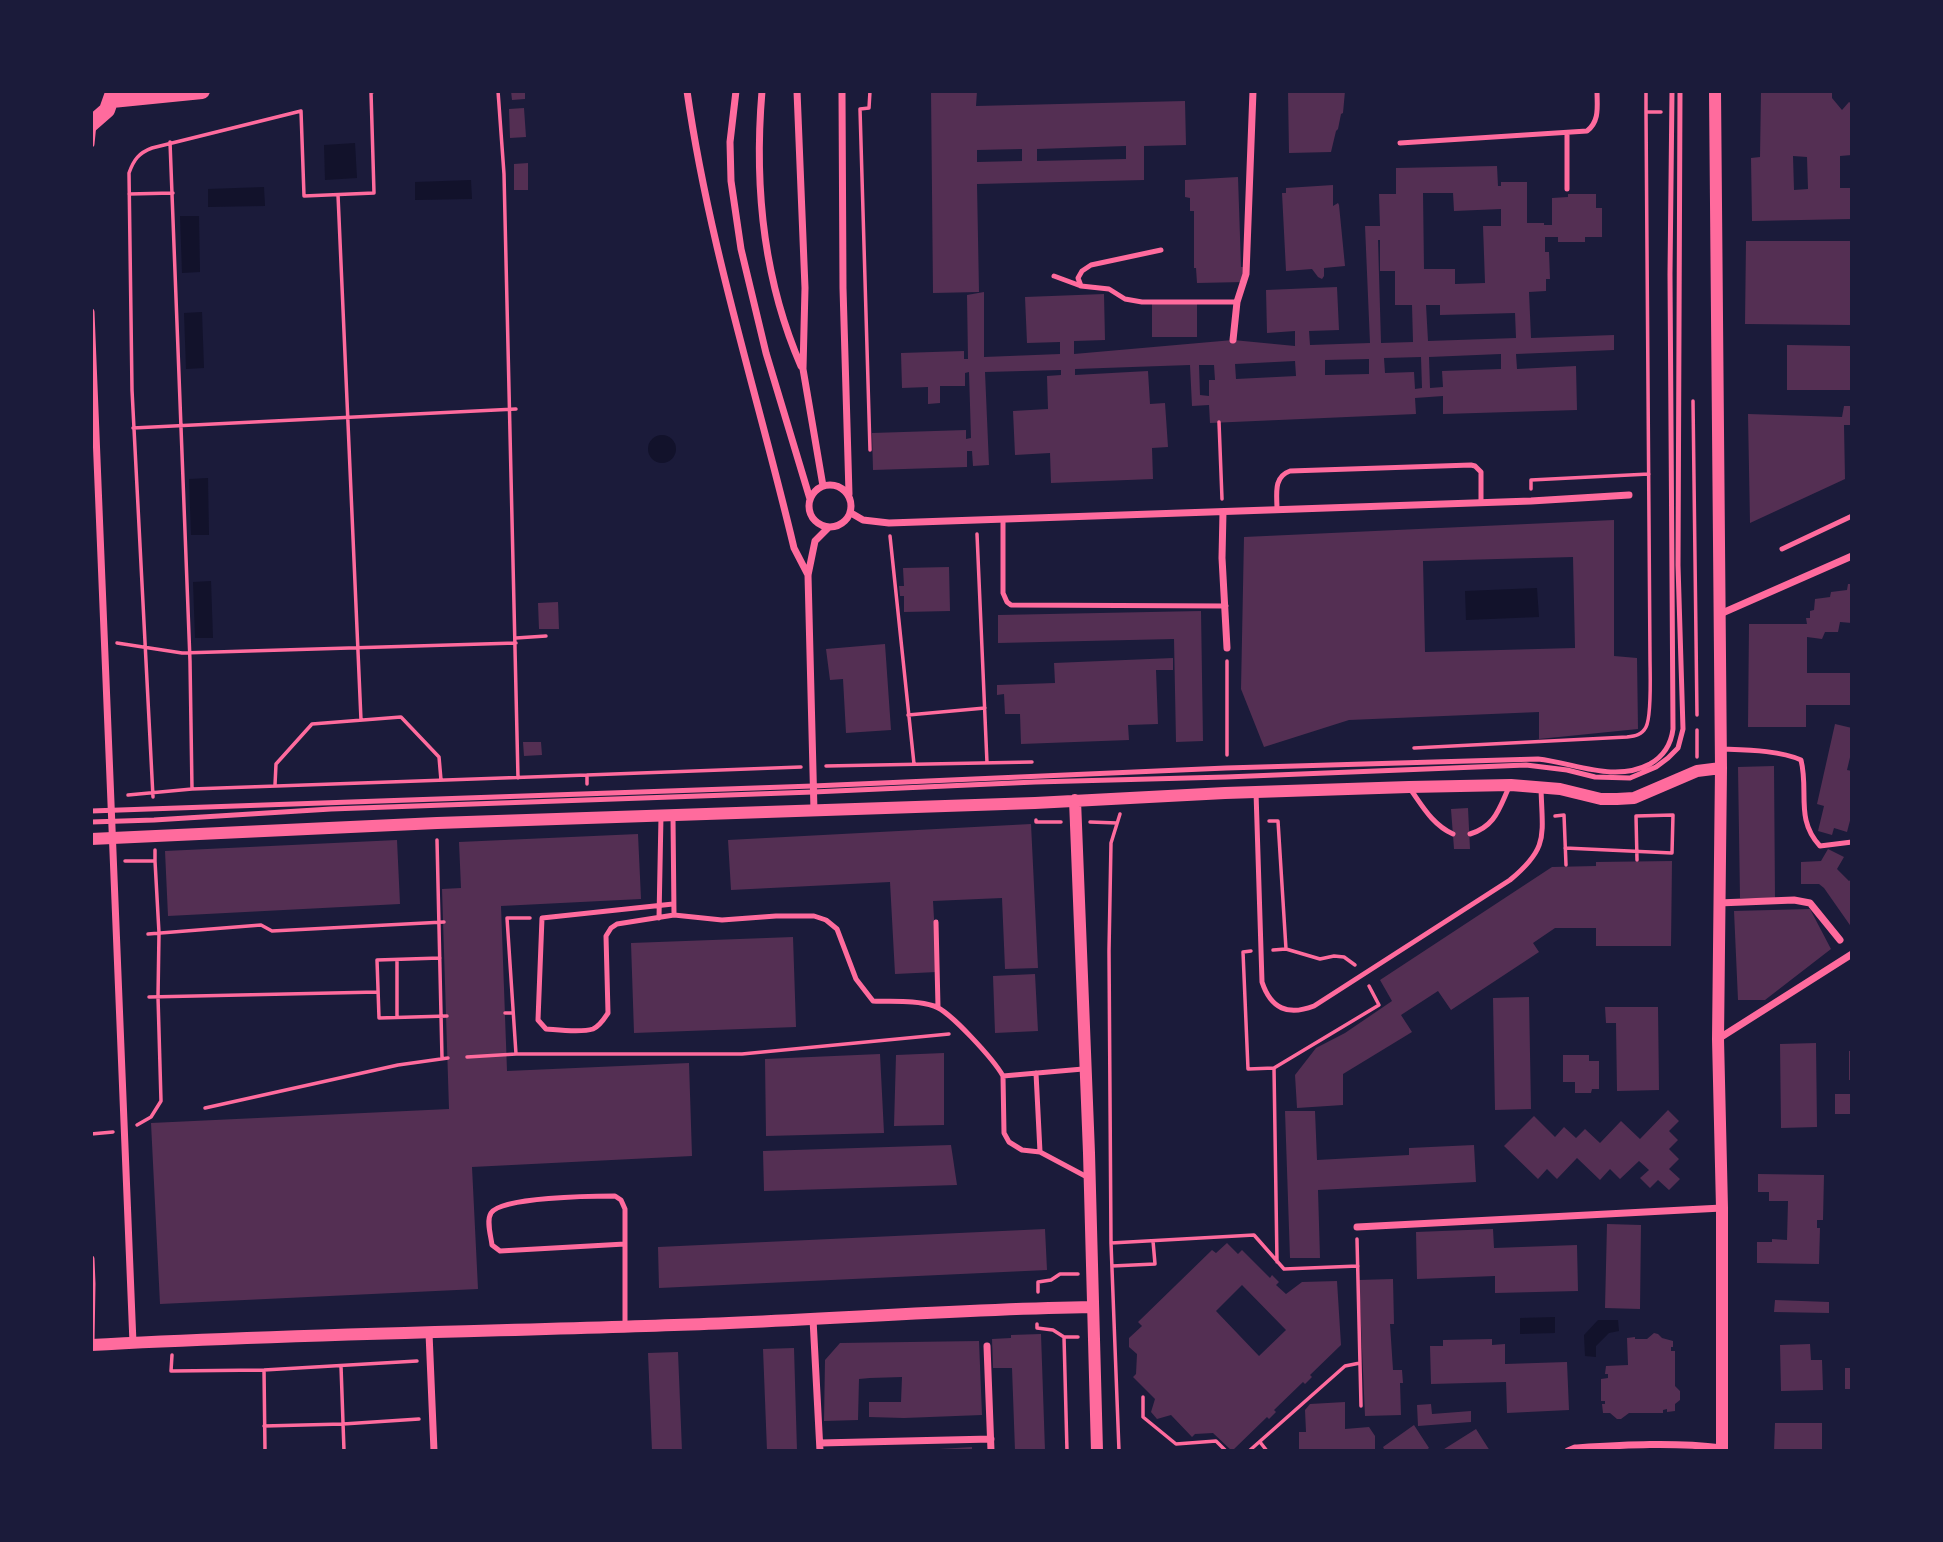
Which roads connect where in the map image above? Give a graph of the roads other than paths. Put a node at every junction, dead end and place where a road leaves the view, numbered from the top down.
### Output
1 (202, 91) edge
2 (687, 91) edge
3 (736, 91) edge
4 (762, 91) edge
5 (797, 91) edge
6 (842, 91) edge
7 (1253, 91) edge
8 (1597, 91) edge
9 (1672, 91) edge
10 (1680, 91) edge
11 (1715, 91) edge
12 (113, 96) edge
13 (92, 124) edge
14 (1567, 134) junction
15 (1400, 143) dead end
16 (91, 144) edge
17 (1567, 189) dead end
18 (1161, 250) dead end
19 (1054, 276) dead end
20 (1081, 286) junction
21 (1237, 302) junction
22 (91, 312) edge
23 (1233, 340) dead end
24 (91, 343) edge
25 (803, 369) junction
26 (823, 486) junction
27 (849, 495) junction
28 (1629, 495) dead end
29 (810, 499) junction
30 (1481, 503) junction
31 (1277, 510) junction
32 (1223, 512) junction
33 (851, 513) junction
34 (1852, 516) edge
35 (1003, 520) junction
36 (828, 527) junction
37 (1782, 549) dead end
38 (1852, 556) edge
39 (808, 575) junction
40 (1226, 606) junction
41 (1720, 614) junction
42 (1227, 648) road end
43 (1720, 749) junction
44 (1721, 768) junction
45 (1511, 785) junction
46 (1409, 787) junction
47 (1541, 787) junction
48 (813, 789) junction
49 (1256, 792) junction
50 (1075, 800) junction
51 (91, 811) edge
52 (111, 811) junction
53 (814, 811) junction
54 (667, 816) junction
55 (91, 822) edge
56 (112, 822) junction
57 (1453, 834) dead end
58 (1470, 834) dead end
59 (91, 839) edge
60 (113, 839) junction
61 (1852, 842) edge
62 (673, 904) junction
63 (1718, 904) junction
64 (659, 905) junction
65 (674, 915) junction
66 (659, 918) junction
67 (936, 922) dead end
68 (1840, 940) dead end
69 (1852, 954) edge
70 (938, 1007) junction
71 (1718, 1039) junction
72 (1086, 1068) junction
73 (1036, 1073) junction
74 (1003, 1076) junction
75 (1040, 1152) junction
76 (1090, 1178) junction
77 (1722, 1208) junction
78 (1357, 1227) road end
79 (625, 1244) junction
80 (91, 1259) edge
81 (1092, 1307) junction
82 (813, 1319) junction
83 (625, 1327) junction
84 (429, 1333) junction
85 (91, 1343) edge
86 (133, 1343) junction
87 (988, 1346) dead end
88 (991, 1438) junction
89 (820, 1447) edge
90 (1722, 1450) edge
91 (434, 1451) edge
92 (991, 1451) edge
93 (1097, 1451) edge
94 (1568, 1451) edge

1 - 12 main road
2 - 39 street
3 - 29 street
4 - 25 street
5 - 25 street
6 - 27 street
7 - 21 street
8 - 14 lane
9 - 48 lane
10 - 48 lane
11 - 41 street
12 - 13 main road
13 - 16 street
14 - 15 lane
14 - 17 lane
18 - 20 lane
19 - 20 lane
20 - 21 lane
21 - 23 street
22 - 24 street
24 - 52 street
25 - 26 street
26 - 27 street
26 - 29 street
27 - 33 street
28 - 30 street
29 - 36 street
30 - 31 street
30 - 31 lane
31 - 32 street
32 - 35 street
32 - 40 street
33 - 35 street
33 - 36 street
34 - 37 lane
35 - 40 lane
36 - 39 street
38 - 41 street
39 - 48 street
40 - 42 street
41 - 43 street
43 - 44 street
43 - 61 lane
44 - 47 street
44 - 63 street
45 - 46 street
45 - 47 street
45 - 58 lane
46 - 49 street
46 - 57 lane
47 - 49 lane
48 - 52 lane
48 - 53 street
48 - 56 lane
49 - 50 street
50 - 53 street
50 - 72 street
51 - 52 lane
52 - 56 street
53 - 54 street
54 - 60 street
54 - 62 lane
54 - 64 lane
55 - 56 lane
56 - 60 street
59 - 60 street
60 - 86 street
62 - 64 lane
62 - 65 lane
63 - 68 street
63 - 71 street
64 - 66 lane
64 - 66 lane
65 - 66 lane
65 - 70 lane
67 - 70 lane
69 - 71 street
70 - 74 lane
71 - 77 street
72 - 73 lane
72 - 76 street
73 - 74 lane
73 - 75 lane
74 - 75 lane
75 - 76 lane
76 - 81 street
77 - 78 street
77 - 90 street
79 - 79 lane
79 - 83 lane
80 - 85 street
81 - 82 street
81 - 93 street
82 - 83 street
82 - 89 street
83 - 84 street
84 - 86 street
84 - 91 street
85 - 86 street
87 - 88 street
88 - 89 street
88 - 92 street
90 - 94 street

